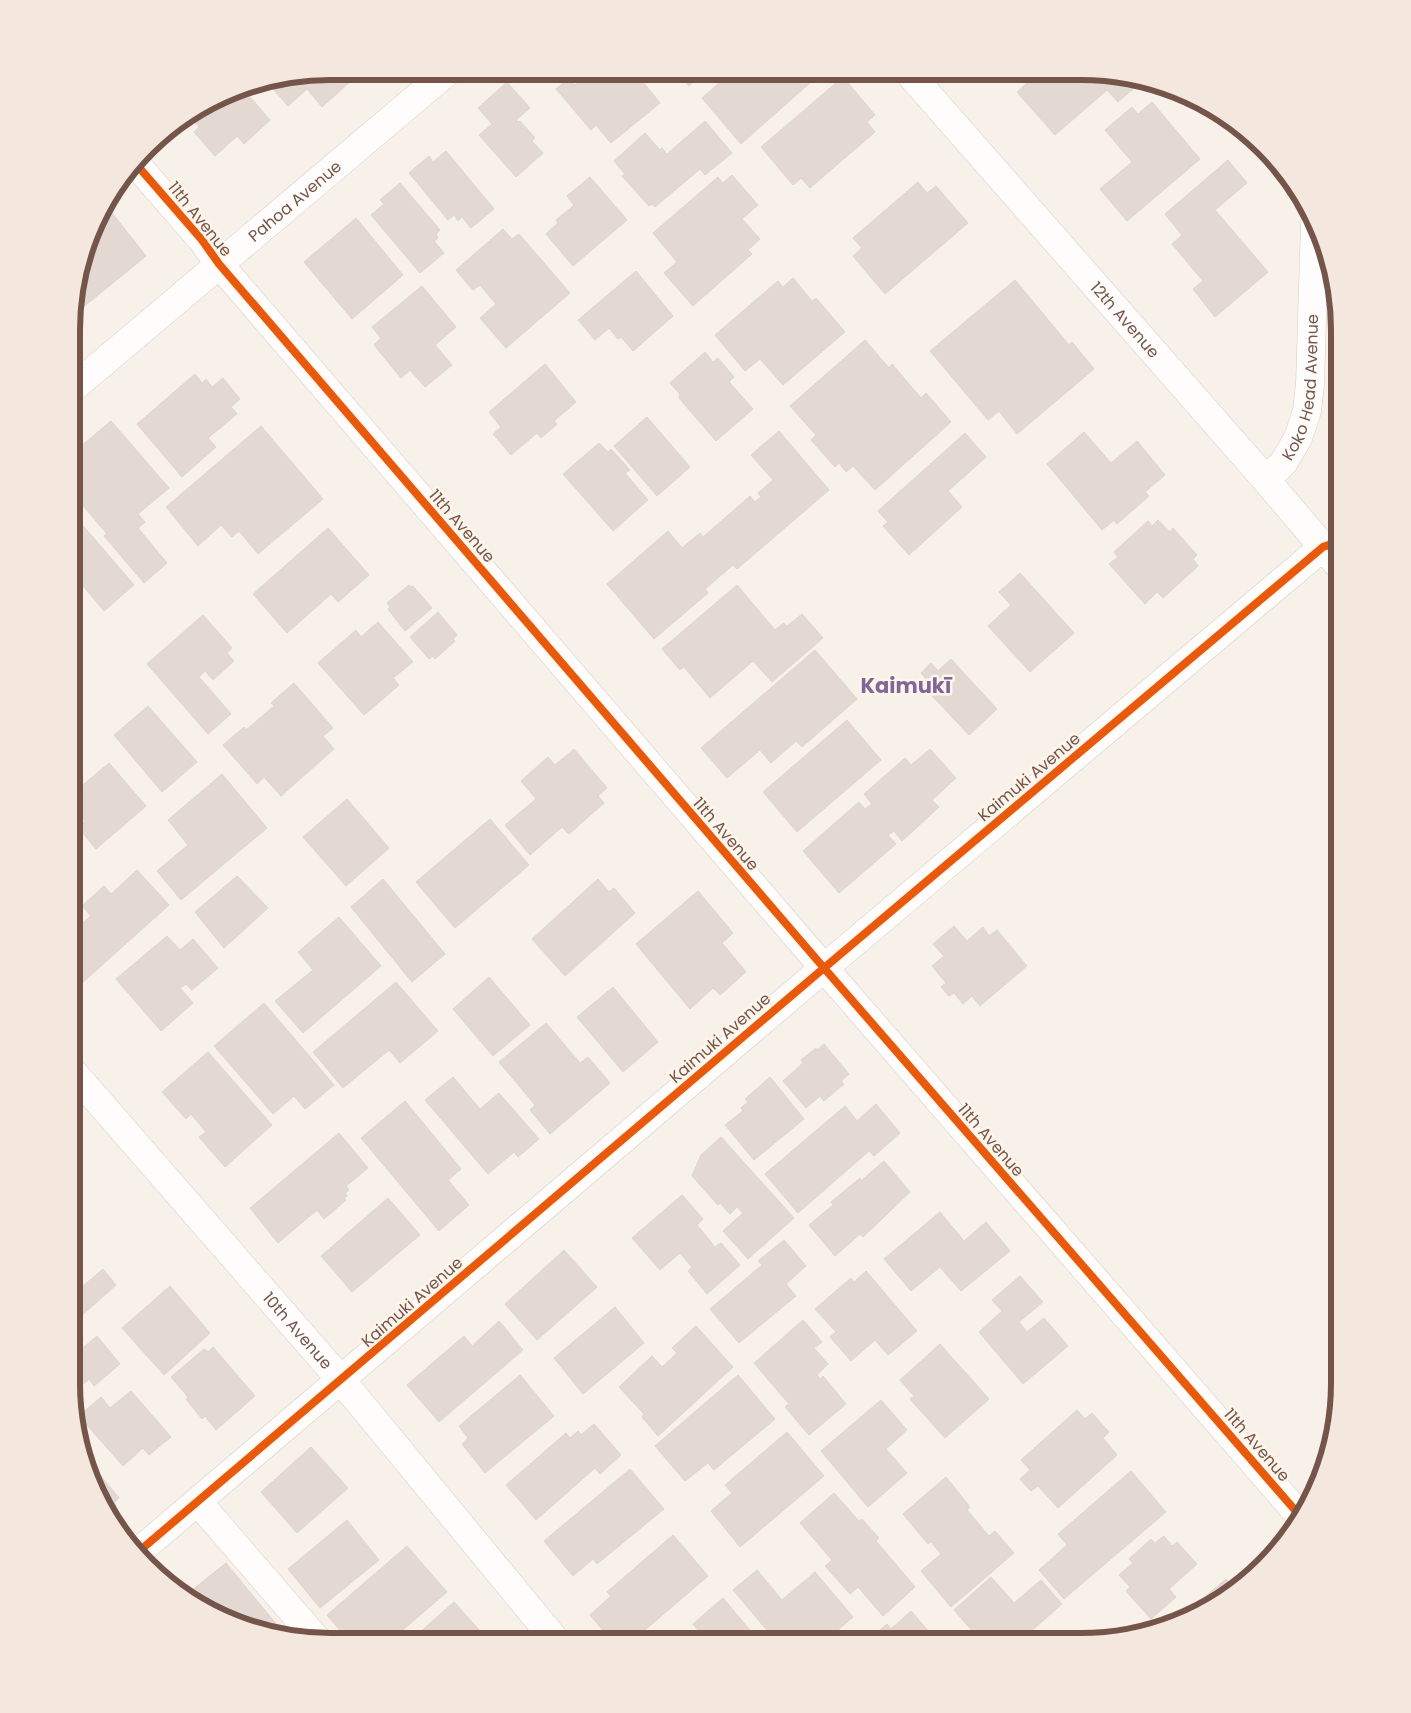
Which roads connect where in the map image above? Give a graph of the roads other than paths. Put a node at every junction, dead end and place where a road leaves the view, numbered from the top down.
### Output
1 (438, 80) edge
2 (915, 80) edge
3 (140, 168) edge
4 (1314, 241) edge
5 (219, 264) junction
6 (80, 382) edge
7 (1266, 480) junction
8 (1331, 549) edge
9 (1331, 554) edge
10 (824, 968) junction
11 (80, 1080) edge
12 (342, 1380) junction
13 (198, 1502) junction
14 (1296, 1510) edge
15 (142, 1548) edge
16 (310, 1632) edge
17 (549, 1633) edge

1 - 5 street, Pahoa Avenue
2 - 7 street, 12th Avenue
3 - 5 street, 11th Avenue
4 - 7 street, Koko Head Avenue
5 - 6 street, Pahoa Avenue
5 - 10 street, 11th Avenue
7 - 8 street, 12th Avenue
9 - 10 street, Kaimuki Avenue
10 - 12 street, Kaimuki Avenue
10 - 14 street, 11th Avenue
11 - 12 street, 10th Avenue
12 - 13 street, Kaimuki Avenue
12 - 17 street, 10th Avenue
13 - 15 street, Kaimuki Avenue
13 - 16 street

